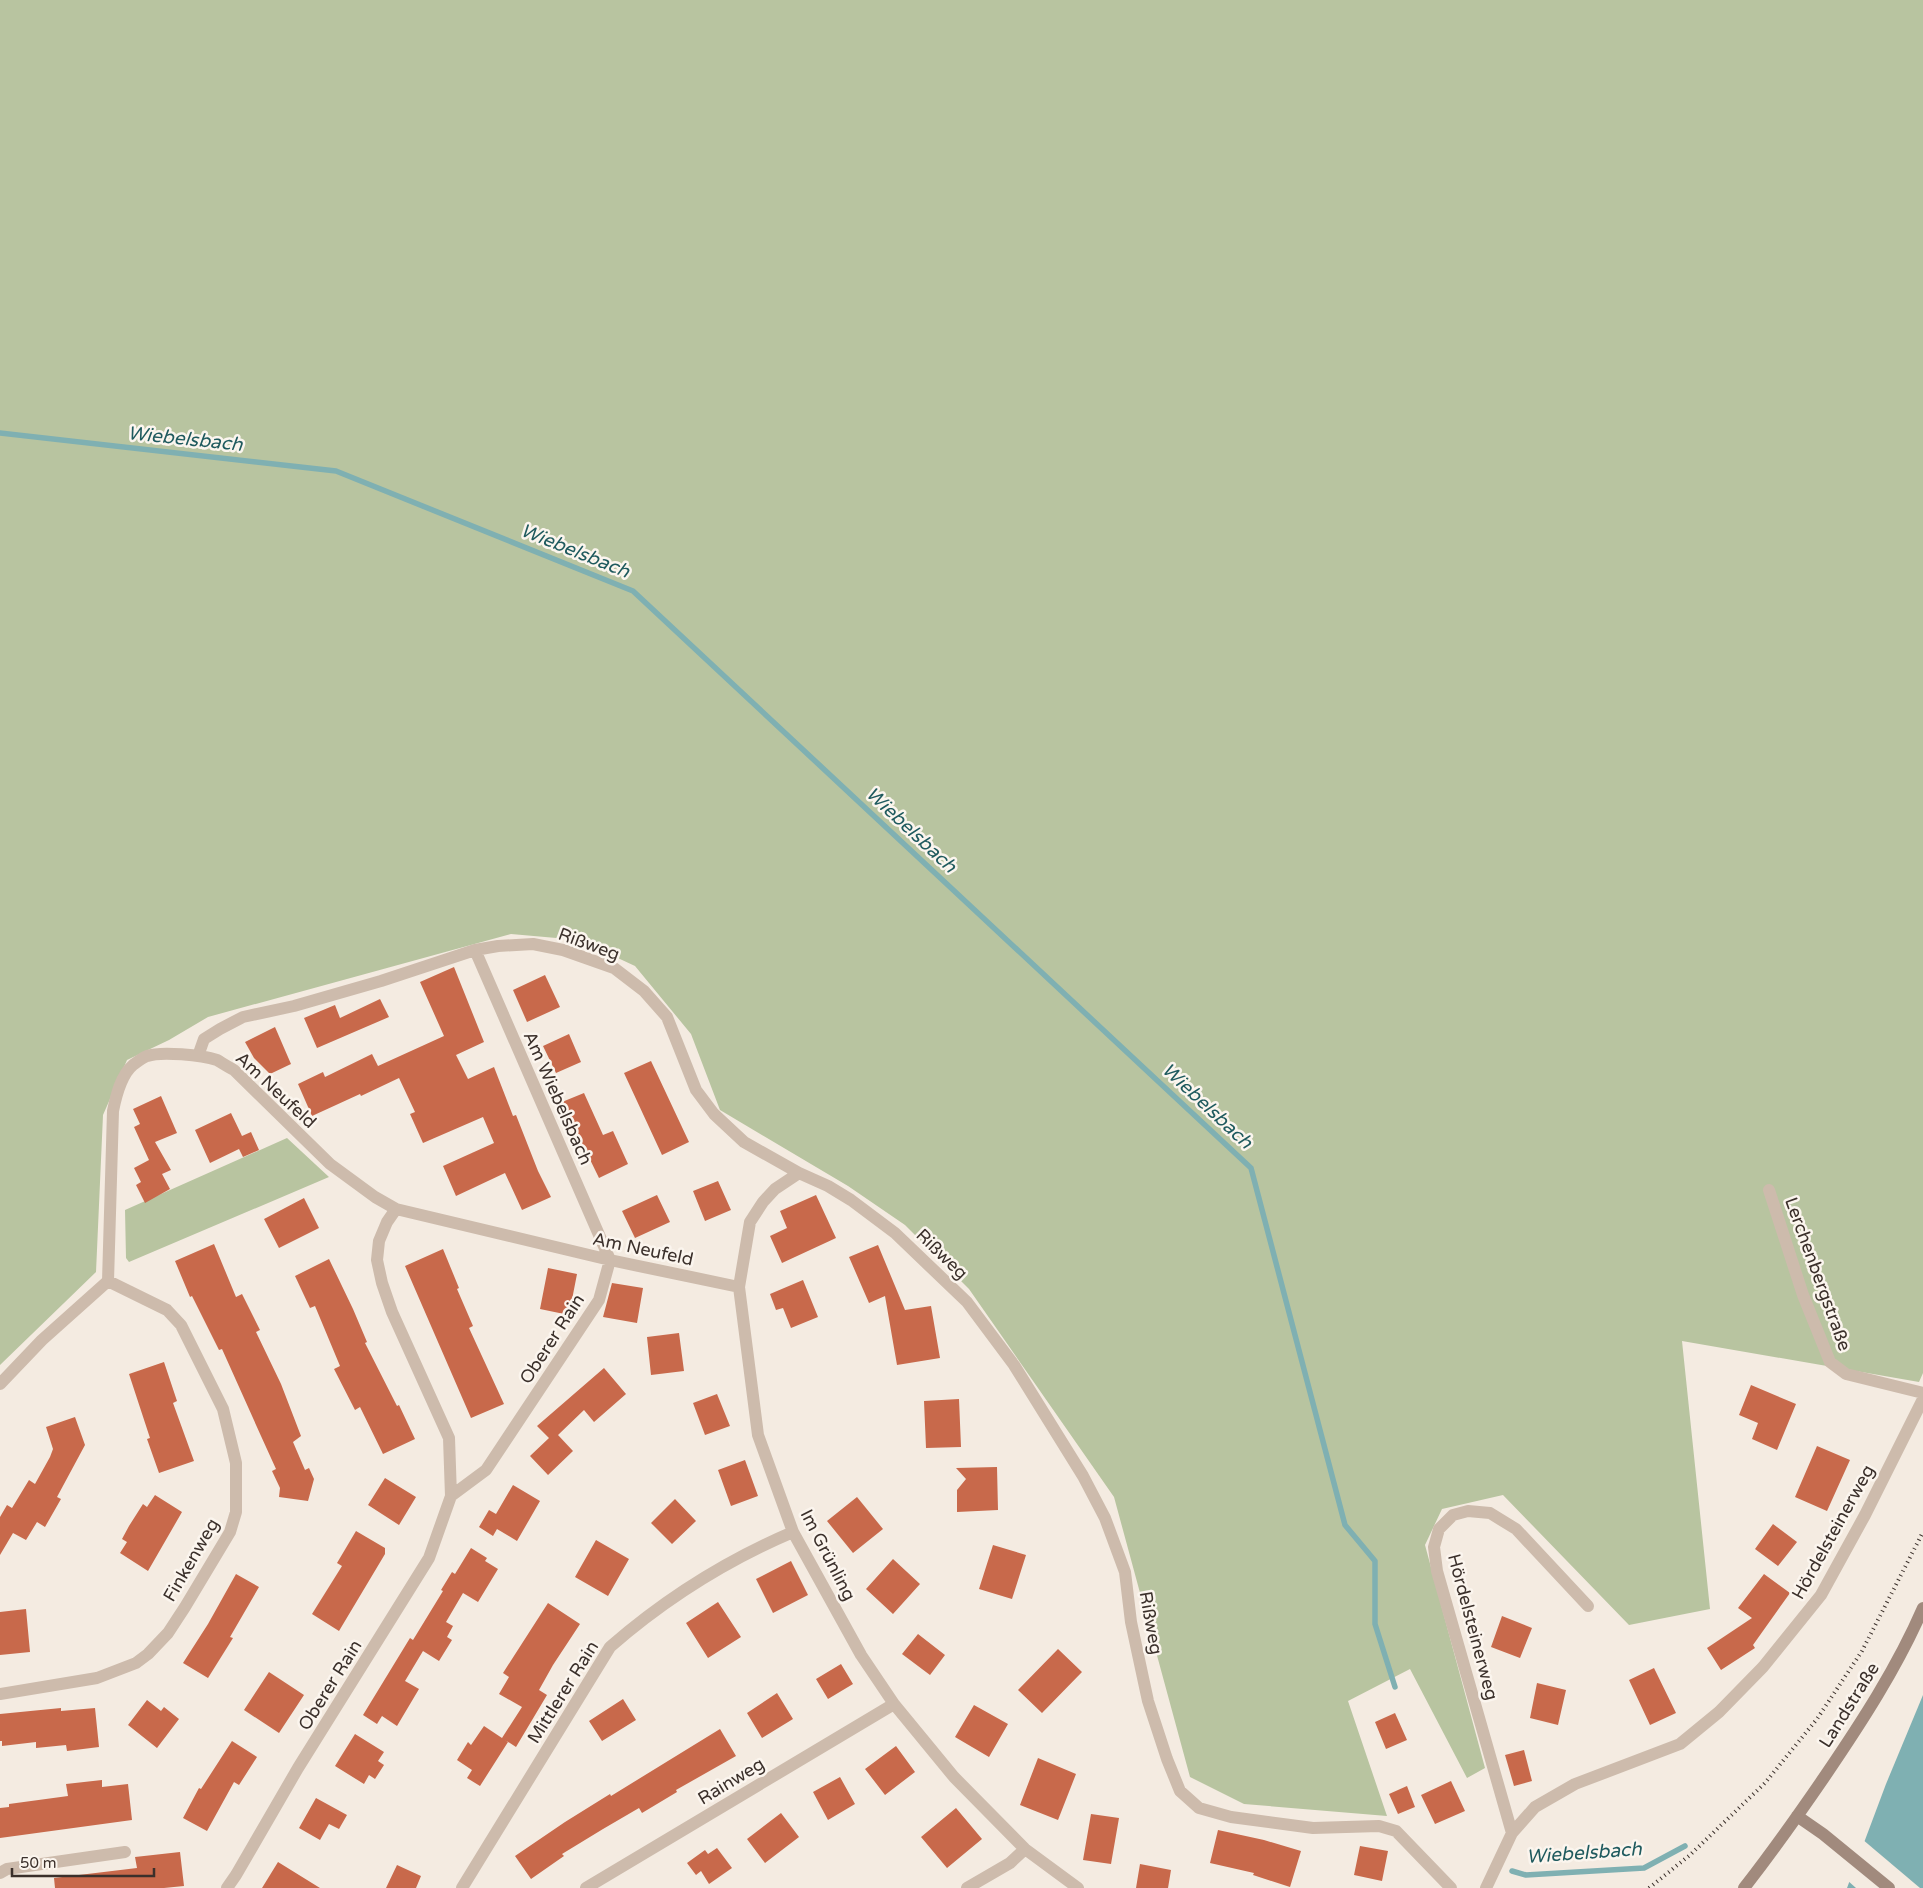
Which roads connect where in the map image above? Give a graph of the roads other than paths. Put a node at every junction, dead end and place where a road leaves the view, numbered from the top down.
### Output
1 (475, 950) junction
2 (198, 1056) junction
3 (799, 1173) junction
4 (1769, 1190) dead end
5 (396, 1209) junction
6 (610, 1260) junction
7 (108, 1281) junction
8 (738, 1287) junction
9 (0, 1384) edge
10 (1923, 1393) edge
11 (1923, 1399) edge
12 (451, 1496) junction
13 (793, 1532) junction
14 (1588, 1606) dead end
15 (1923, 1608) edge
16 (0, 1694) edge
17 (894, 1704) junction
18 (1798, 1816) junction
19 (1512, 1833) junction
20 (1025, 1849) junction
21 (125, 1852) dead end
22 (0, 1873) edge
23 (466, 1887) edge
24 (227, 1888) edge
25 (586, 1888) edge
26 (967, 1888) edge
27 (1078, 1888) edge
28 (1452, 1888) edge
29 (1486, 1888) edge
30 (1744, 1888) edge
31 (1889, 1888) edge

1 - 2 street, Rißweg
1 - 3 street, Rißweg
1 - 6 street, Am Wiebelsbach
2 - 5 street, Am Neufeld
2 - 7 street, Am Neufeld
3 - 8 street, Im Grünling
3 - 28 street, Rißweg
4 - 10 street, Lerchenbergstraße
5 - 6 street, Am Neufeld
5 - 12 street, Oberer Rain
6 - 8 street, Am Neufeld
6 - 12 street, Oberer Rain
7 - 9 street
7 - 16 street, Finkenweg
8 - 13 street, Im Grünling
11 - 19 street, Hördelsteinerweg
12 - 24 street, Oberer Rain
13 - 17 street, Im Grünling
13 - 23 street, Mittlerer Rain
14 - 19 street, Hördelsteinerweg
15 - 18 street, Landstraße
17 - 20 street, Im Grünling
17 - 25 street, Rainweg
18 - 30 street, Landstraße
18 - 31 street
19 - 29 street, Hördelsteinerweg
20 - 26 street
20 - 27 street, Im Grünling
21 - 22 street

